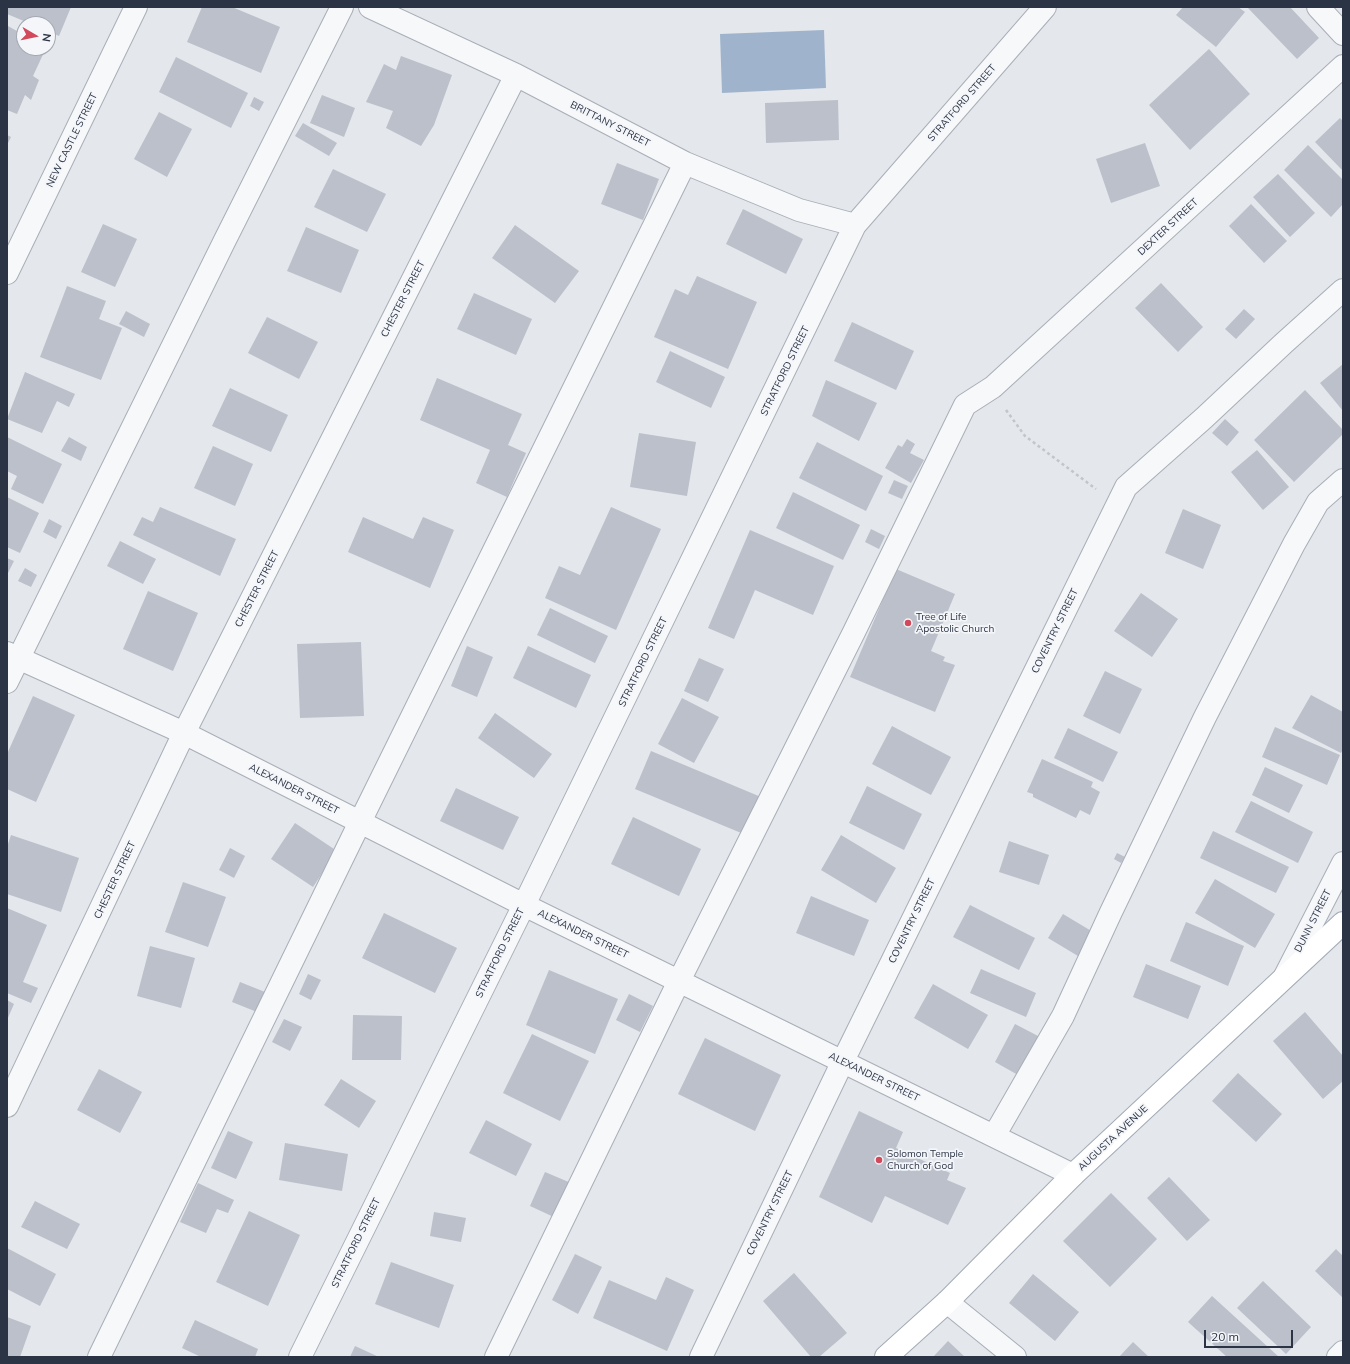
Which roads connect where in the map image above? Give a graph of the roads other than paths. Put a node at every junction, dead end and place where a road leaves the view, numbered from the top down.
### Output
1 (136, 7) edge
2 (342, 7) edge
3 (370, 7) edge
4 (1045, 7) edge
5 (1318, 7) edge
6 (1343, 34) edge
7 (1343, 66) edge
8 (516, 75) junction
9 (685, 163) junction
10 (855, 225) junction
11 (7, 273) edge
12 (1343, 290) edge
13 (1343, 480) edge
14 (13, 656) edge
15 (7, 682) edge
16 (184, 733) junction
17 (360, 822) junction
18 (1343, 863) edge
19 (524, 906) junction
20 (1343, 923) edge
21 (1284, 979) junction
22 (679, 981) junction
23 (843, 1061) junction
24 (7, 1106) edge
25 (994, 1136) junction
26 (1073, 1175) junction
27 (947, 1302) junction
28 (1343, 1352) edge
29 (99, 1357) edge
30 (300, 1357) edge
31 (496, 1357) edge
32 (701, 1357) edge
33 (886, 1357) edge
34 (1015, 1357) edge
35 (1338, 1357) edge

1 - 11 street, NEW CASTLE STREET
2 - 14 street
3 - 8 street, BRITTANY STREET
4 - 10 street, STRATFORD STREET
5 - 6 street
7 - 22 street, DEXTER STREET
8 - 9 street, BRITTANY STREET
8 - 16 street, CHESTER STREET
9 - 10 street, BRITTANY STREET
9 - 17 street
10 - 19 street, STRATFORD STREET
12 - 23 street, COVENTRY STREET
13 - 25 street
14 - 15 street
14 - 16 street, ALEXANDER STREET
16 - 17 street, ALEXANDER STREET
16 - 24 street, CHESTER STREET
17 - 19 street, ALEXANDER STREET
17 - 29 street
18 - 21 street, DUNN STREET
19 - 22 street, ALEXANDER STREET
19 - 30 street, STRATFORD STREET
20 - 21 main road, AUGUSTA AVENUE
21 - 26 main road, AUGUSTA AVENUE
22 - 23 street, ALEXANDER STREET
22 - 31 street, DEXTER STREET
23 - 25 street, ALEXANDER STREET
23 - 32 street, COVENTRY STREET
25 - 26 street, ALEXANDER STREET
26 - 27 main road, AUGUSTA AVENUE
27 - 33 main road, AUGUSTA AVENUE
27 - 34 street
28 - 35 street

